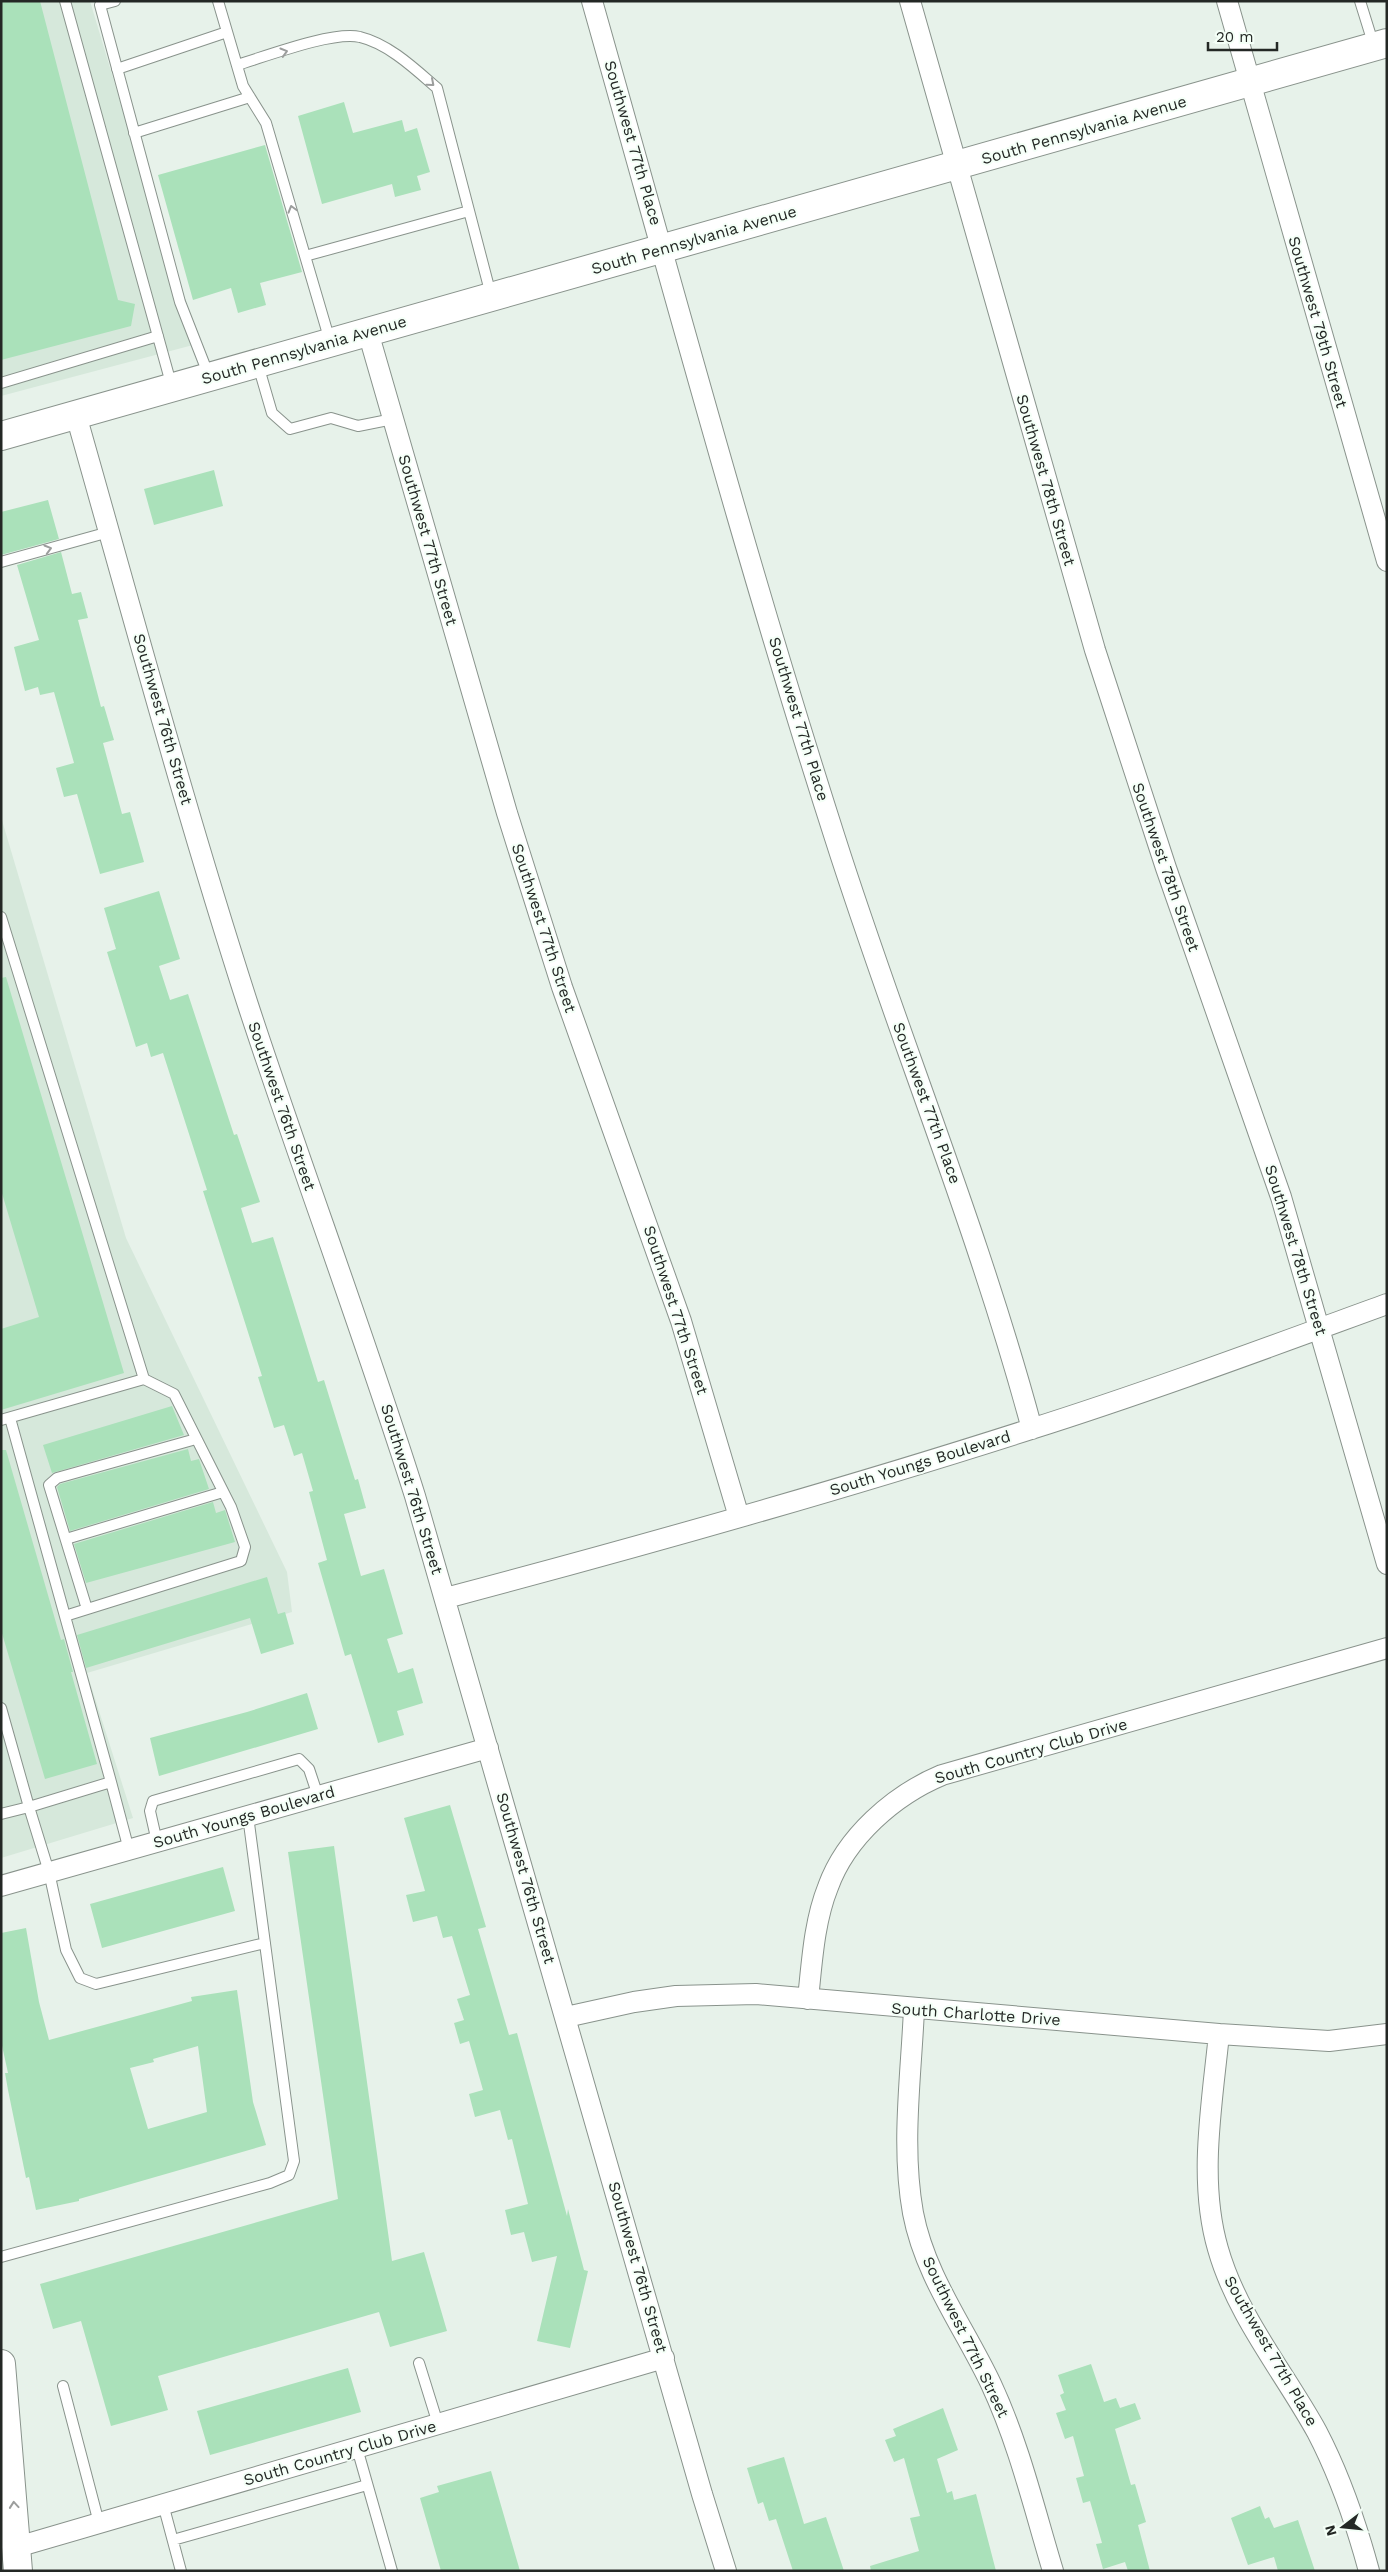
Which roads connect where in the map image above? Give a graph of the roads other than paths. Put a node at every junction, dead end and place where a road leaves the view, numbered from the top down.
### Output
1 (64, 1) edge
2 (114, 1) edge
3 (218, 1) edge
4 (592, 1) edge
5 (910, 1) edge
6 (1227, 1) edge
7 (1360, 1) edge
8 (227, 32) junction
9 (1380, 45) edge
10 (237, 65) junction
11 (117, 69) junction
12 (1250, 82) junction
13 (250, 97) junction
14 (134, 133) junction
15 (957, 166) junction
16 (469, 211) junction
17 (663, 248) junction
18 (306, 256) junction
19 (491, 297) junction
20 (368, 332) junction
21 (158, 336) junction
22 (331, 342) junction
23 (257, 363) junction
24 (209, 377) junction
25 (1, 383) edge
26 (172, 388) junction
27 (76, 415) junction
28 (393, 419) junction
29 (1, 436) edge
30 (109, 532) junction
31 (1387, 561) edge
32 (1, 562) edge
33 (1, 917) edge
34 (1387, 1304) edge
35 (1320, 1328) junction
36 (144, 1379) junction
37 (6, 1419) edge
38 (1032, 1429) junction
39 (196, 1438) junction
40 (222, 1492) junction
41 (739, 1517) junction
42 (66, 1539) junction
43 (1387, 1564) edge
44 (446, 1598) junction
45 (87, 1609) junction
46 (65, 1616) junction
47 (1387, 1648) edge
48 (1, 1708) edge
49 (488, 1748) junction
50 (111, 1782) junction
51 (318, 1796) junction
52 (29, 1807) junction
53 (1, 1814) edge
54 (248, 1816) junction
55 (157, 1842) junction
56 (129, 1850) junction
57 (49, 1872) junction
58 (1, 1886) edge
59 (265, 1943) junction
60 (808, 1999) junction
61 (914, 2009) junction
62 (566, 2017) junction
63 (1219, 2034) junction
64 (1387, 2034) edge
65 (1, 2257) edge
66 (664, 2358) junction
67 (419, 2363) dead end
68 (1, 2364) edge
69 (63, 2386) dead end
70 (438, 2424) junction
71 (357, 2448) junction
72 (367, 2485) junction
73 (163, 2504) junction
74 (99, 2523) junction
75 (173, 2540) junction
76 (18, 2559) edge
77 (182, 2571) edge
78 (392, 2571) edge
79 (726, 2571) edge
80 (1053, 2571) edge
81 (1369, 2571) edge

1 - 21 lane
2 - 11 lane
3 - 8 lane
4 - 17 street, Southwest 77th Place
5 - 15 street, Southwest 78th Street
6 - 12 street, Southwest 79th Street
7 - 9 lane
8 - 10 lane
8 - 11 lane
9 - 12 main road, South Pennsylvania Avenue
10 - 13 lane
10 -> 16 lane
11 - 14 lane
12 - 15 main road, South Pennsylvania Avenue
12 - 31 street, Southwest 79th Street
13 - 14 lane
18 -> 13 lane
14 - 24 lane
15 - 17 main road, South Pennsylvania Avenue
15 - 35 street, Southwest 78th Street
16 - 18 lane
16 - 19 lane
17 - 19 main road, South Pennsylvania Avenue
17 - 38 street, Southwest 77th Place
18 - 22 lane
19 - 20 main road, South Pennsylvania Avenue
20 - 22 main road, South Pennsylvania Avenue
20 - 28 street, Southwest 77th Street
21 - 25 lane
21 - 26 lane
22 - 23 main road, South Pennsylvania Avenue
23 - 24 main road, South Pennsylvania Avenue
23 - 28 lane
24 - 26 main road, South Pennsylvania Avenue
26 - 27 main road, South Pennsylvania Avenue
27 - 29 main road, South Pennsylvania Avenue
27 - 30 street, Southwest 76th Street
28 - 41 street, Southwest 77th Street
32 -> 30 lane
30 - 44 street, Southwest 76th Street
33 - 36 lane
34 - 35 street, South Youngs Boulevard
35 - 38 street, South Youngs Boulevard
35 - 43 street, Southwest 78th Street
36 - 37 lane
36 - 39 lane
37 - 46 lane
38 - 41 street, South Youngs Boulevard
39 - 40 lane
39 - 42 lane
40 - 42 lane
40 - 45 lane
41 - 44 street, South Youngs Boulevard
42 - 45 lane
44 - 49 street, Southwest 76th Street
45 - 46 lane
46 - 50 lane
47 - 60 street, South Country Club Drive
48 - 52 lane
49 - 51 street, South Youngs Boulevard
49 - 62 street, Southwest 76th Street
50 - 52 lane
50 - 56 lane
51 - 54 street, South Youngs Boulevard
51 - 55 lane
52 - 53 lane
52 - 57 lane
54 - 55 street, South Youngs Boulevard
54 - 59 lane
55 - 56 street, South Youngs Boulevard
56 - 57 street, South Youngs Boulevard
57 - 58 street, South Youngs Boulevard
57 - 59 lane
59 - 65 lane
60 - 61 street, South Charlotte Drive
60 - 62 street, South Charlotte Drive
61 - 63 street, South Charlotte Drive
61 - 80 street, Southwest 77th Street
62 - 66 street, Southwest 76th Street
63 - 64 street, South Charlotte Drive
63 - 81 street, Southwest 77th Place
66 - 70 street, South Country Club Drive
66 - 79 street, Southwest 76th Street
67 - 70 lane
76 -> 68 main road
69 - 74 lane
70 - 71 street, South Country Club Drive
71 - 72 lane
71 - 73 street, South Country Club Drive
72 - 75 lane
72 - 78 lane
73 - 74 street, South Country Club Drive
73 - 75 lane
74 - 76 street, South Country Club Drive
75 - 77 lane

